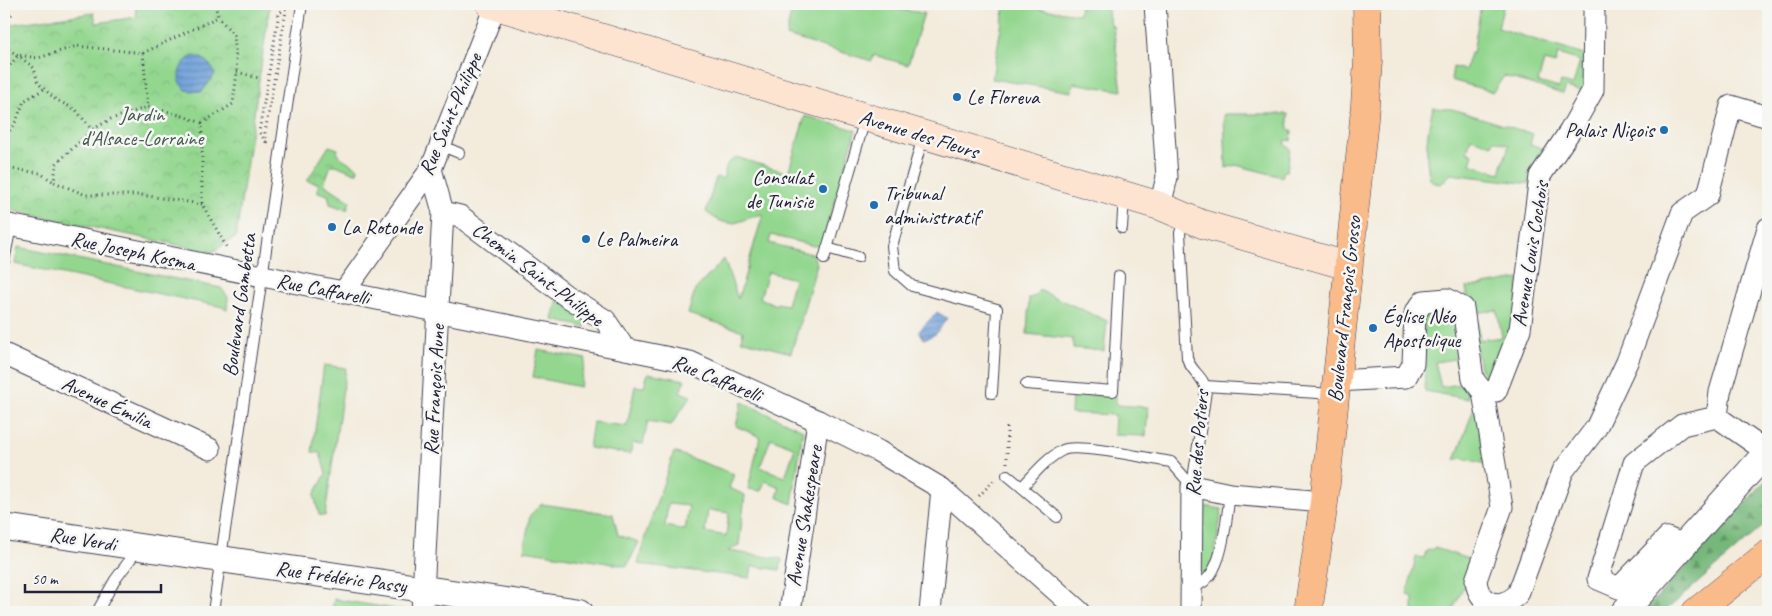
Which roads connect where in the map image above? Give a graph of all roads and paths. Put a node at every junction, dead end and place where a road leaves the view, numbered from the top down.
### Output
1 (215, 4) edge
2 (302, 4) edge
3 (494, 4) edge
4 (1155, 4) edge
5 (1367, 4) edge
6 (287, 8) joint
7 (13, 13) dead end
8 (1594, 13) dead end
9 (218, 18) junction
10 (4, 22) edge
11 (4, 47) edge
12 (143, 53) junction
13 (18, 54) junction
14 (237, 72) junction
15 (4, 73) edge
16 (259, 78) dead end
17 (44, 89) junction
18 (148, 107) junction
19 (1768, 117) edge
20 (865, 118) junction
21 (202, 122) junction
22 (92, 130) junction
23 (923, 136) junction
24 (4, 139) edge
25 (4, 168) edge
26 (431, 169) junction
27 (54, 182) junction
28 (1124, 195) junction
29 (202, 204) junction
30 (1160, 206) junction
31 (443, 212) junction
32 (1185, 217) junction
33 (7, 225) edge
34 (1122, 228) dead end
35 (1768, 228) edge
36 (827, 248) junction
37 (230, 252) dead end
38 (858, 257) dead end
39 (824, 259) dead end
40 (4, 261) edge
41 (1348, 266) junction
42 (1119, 276) dead end
43 (262, 277) junction
44 (343, 293) junction
45 (438, 313) junction
46 (624, 348) junction
47 (4, 354) edge
48 (1026, 384) dead end
49 (1205, 386) junction
50 (1336, 388) junction
51 (1483, 392) junction
52 (992, 393) dead end
53 (1717, 417) junction
54 (818, 421) junction
55 (1007, 426) dead end
56 (210, 449) dead end
57 (1768, 451) edge
58 (1007, 474) joint
59 (996, 478) dead end
60 (1023, 486) junction
61 (1192, 486) junction
62 (942, 489) junction
63 (1230, 494) junction
64 (978, 496) dead end
65 (1324, 502) junction
66 (1057, 517) dead end
67 (4, 527) edge
68 (1684, 545) junction
69 (138, 548) junction
70 (1768, 554) edge
71 (221, 559) junction
72 (1768, 565) edge
73 (1192, 586) junction
74 (422, 601) edge
75 (97, 612) edge
76 (213, 612) edge
77 (580, 612) edge
78 (790, 612) edge
79 (930, 612) edge
80 (1080, 612) edge
81 (1192, 612) edge
82 (1308, 612) edge
83 (1624, 612) edge
84 (1696, 612) edge
85 (1724, 612) edge

1 - 9 path
2 - 43 lane, Boulevard Gambetta
3 - 20 main road, Avenue des Fleurs
3 - 26 street, Rue Saint-Philippe
4 - 30 street
5 - 41 main road, Boulevard François Grosso
6 - 6 path
7 - 10 path
8 - 51 street, Avenue Louis Cochois
9 - 12 path
9 - 14 path
11 - 13 path
12 - 13 path
12 - 18 path
13 - 15 path
13 - 17 path
14 - 16 path
14 - 21 path
17 - 22 path
17 - 24 path
18 - 21 path
18 - 22 path
19 - 51 street
20 - 23 main road, Avenue des Fleurs
20 - 36 lane
21 - 29 path
22 - 27 path
23 - 28 main road, Avenue des Fleurs
23 - 52 lane
25 - 27 path
26 - 31 street, Rue François Aune
26 - 44 street, Rue Saint-Philippe
27 - 29 path
28 - 30 main road, Avenue des Fleurs
28 - 34 lane
29 - 37 path
30 - 32 main road, Avenue des Fleurs
31 - 45 street, Rue François Aune
31 - 46 street, Chemin Saint-Philippe
32 - 41 main road, Avenue des Fleurs
32 - 49 lane, Rue des Potiers
33 - 40 lane
33 - 43 street, Rue Joseph Kosma
35 - 53 street
36 - 38 lane
36 - 39 lane
41 - 50 main road, Boulevard François Grosso
42 - 48 lane
43 - 44 street, Rue Caffarelli
43 - 71 lane, Boulevard Gambetta
44 - 45 street, Rue Caffarelli
45 - 46 street, Rue Caffarelli
45 - 74 street, Rue François Aune
46 - 54 street, Rue Caffarelli
47 - 56 street, Avenue Émilia
49 - 50 lane
49 - 61 lane, Rue des Potiers
50 - 51 street
50 - 65 main road, Boulevard François Grosso
53 - 57 street
53 - 68 street
54 - 62 street, Rue Caffarelli
54 - 78 street, Avenue Shakespeare
55 - 58 path
57 - 68 street
58 - 60 lane
59 - 64 path
60 - 61 lane
60 - 66 lane
61 - 63 street
61 - 73 street, Rue des Potiers
62 - 79 street
62 - 80 street, Rue Caffarelli
63 - 65 street
63 - 73 lane, Rue des Potiers
65 - 82 main road, Boulevard François Grosso
67 - 69 street, Rue Verdi
68 - 83 street
69 - 71 street, Rue Verdi
69 - 75 lane
70 - 84 main road
71 - 74 street, Rue Frédéric Passy
71 - 76 lane, Boulevard Gambetta
72 - 85 main road
73 - 81 street, Rue des Potiers
74 - 77 street, Rue Frédéric Passy

